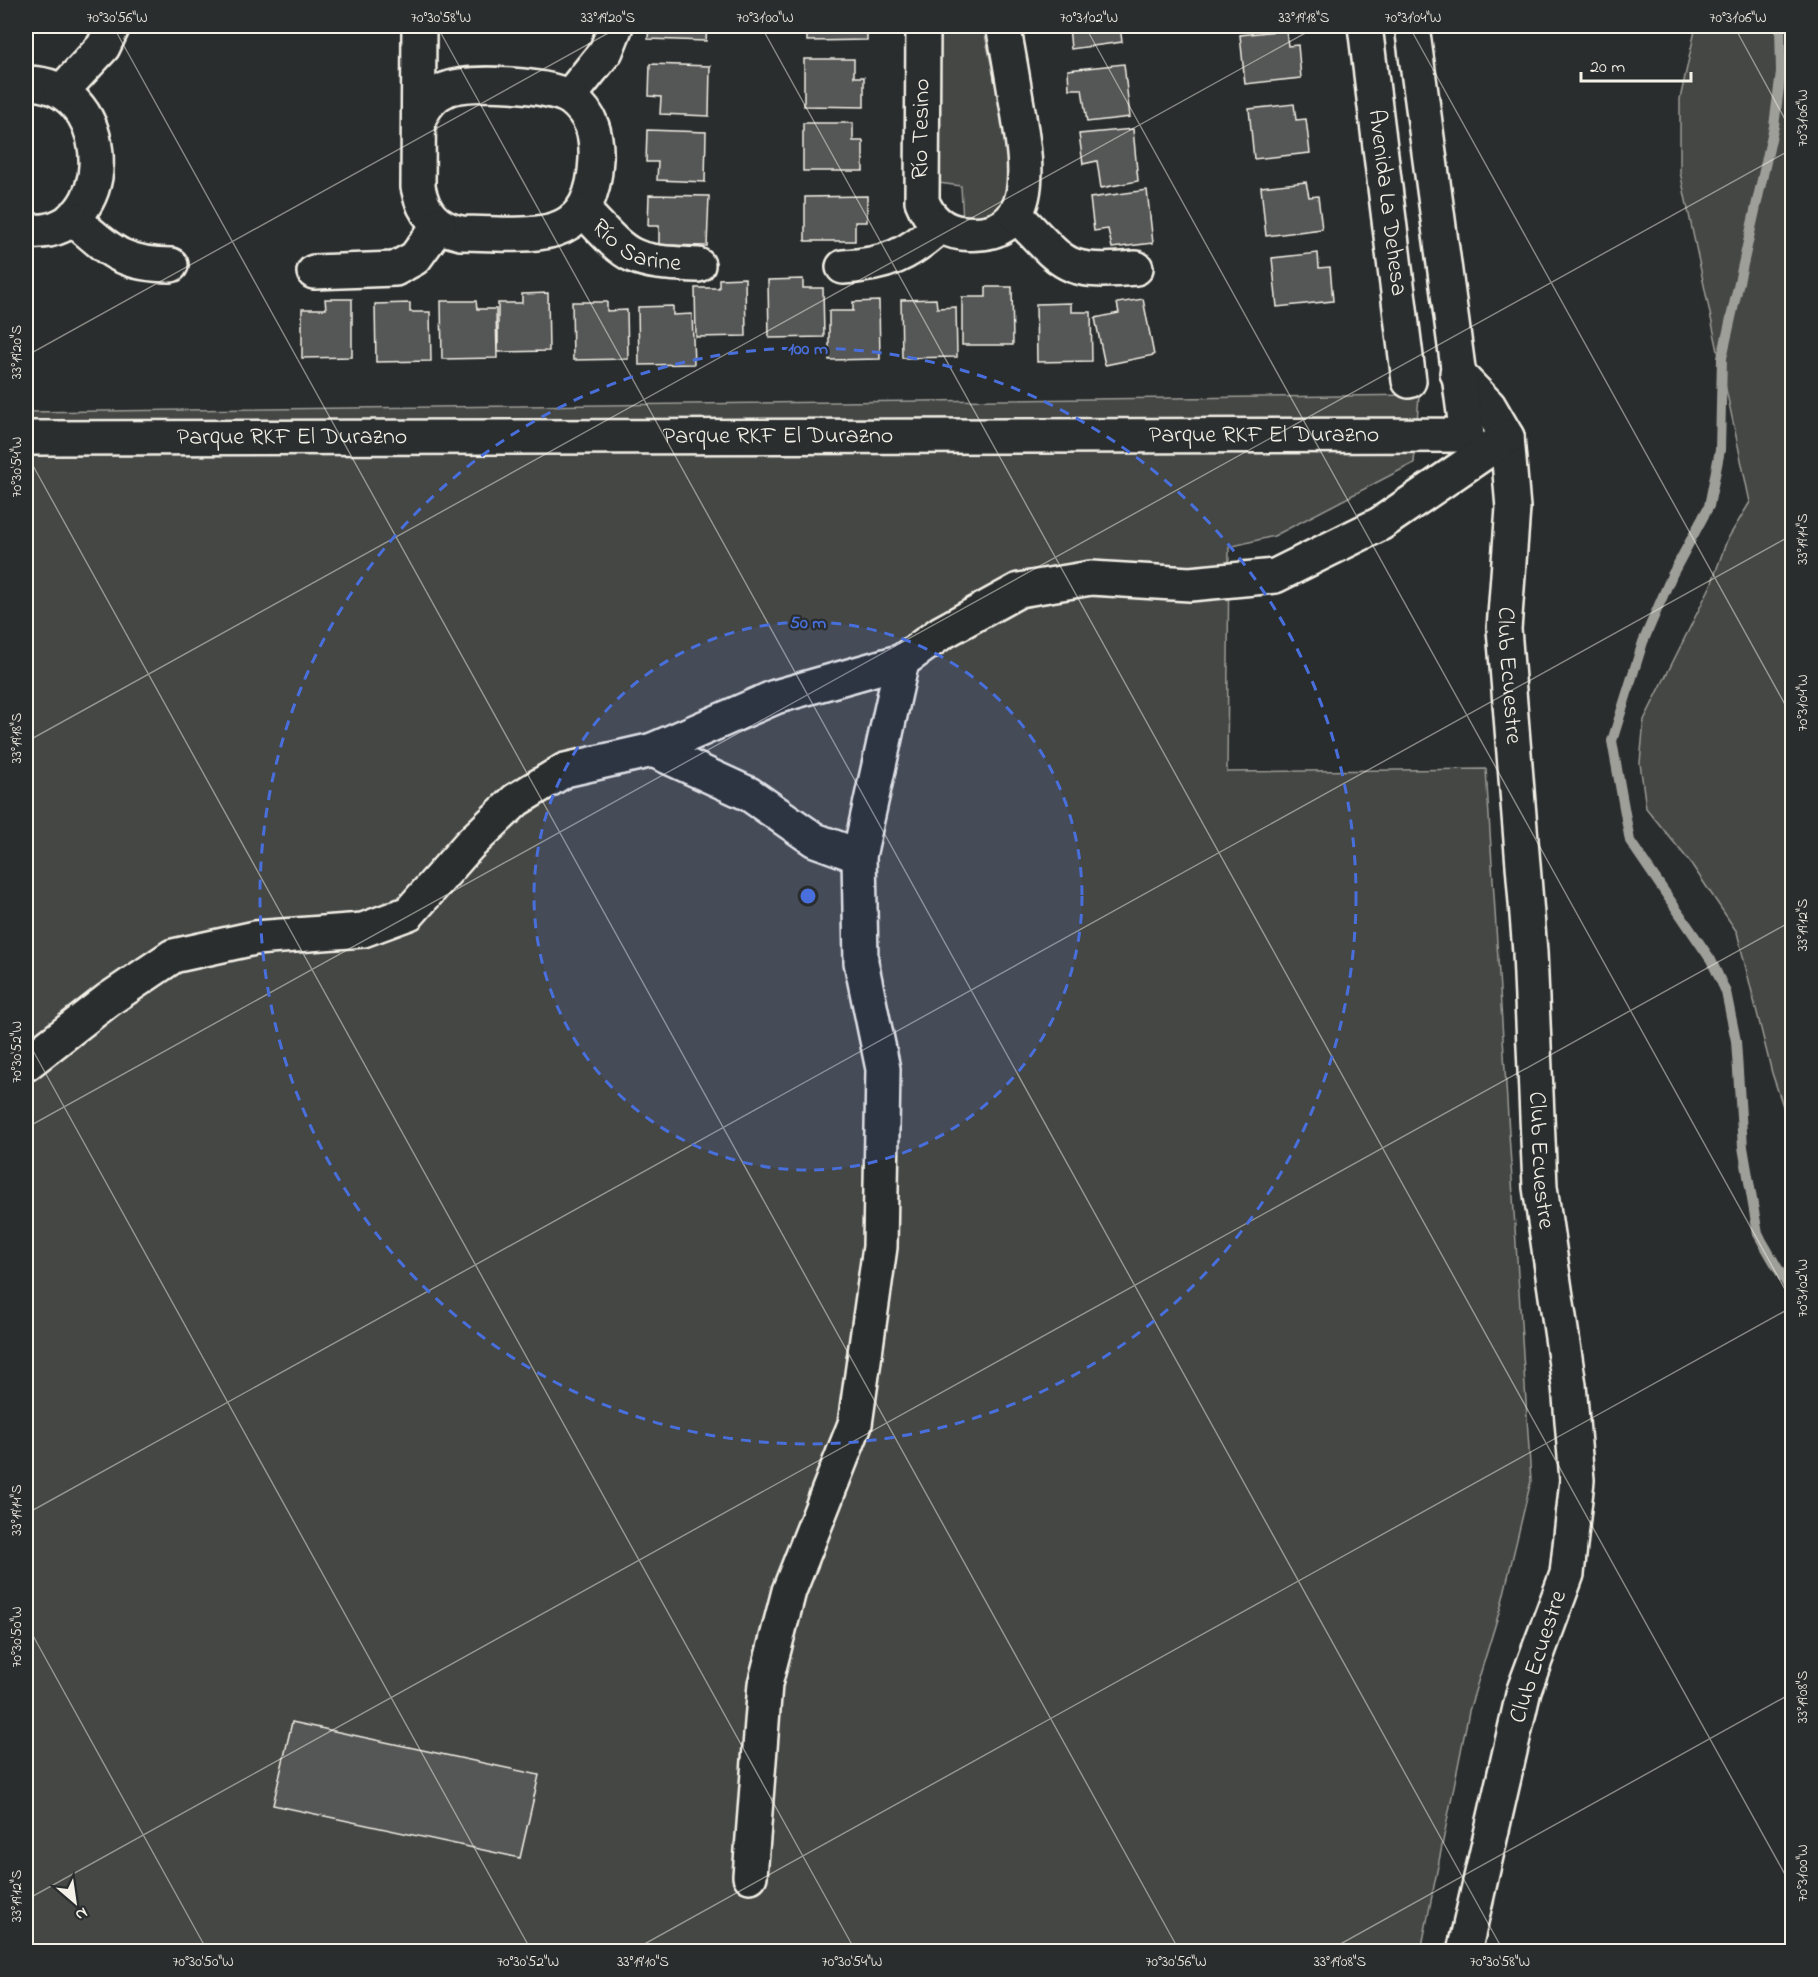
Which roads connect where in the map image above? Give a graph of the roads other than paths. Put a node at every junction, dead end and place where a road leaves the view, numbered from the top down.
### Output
1 (113, 26) edge
2 (616, 26) edge
3 (923, 26) edge
4 (1003, 26) edge
5 (1365, 26) edge
6 (1412, 26) edge
7 (419, 36) edge
8 (26, 83) edge
9 (460, 85) junction
10 (62, 91) junction
11 (569, 97) junction
12 (419, 118) junction
13 (584, 211) junction
14 (1016, 214) junction
15 (72, 218) junction
16 (439, 225) junction
17 (940, 226) junction
18 (26, 231) edge
19 (171, 265) dead end
20 (698, 265) dead end
21 (843, 267) dead end
22 (1136, 268) dead end
23 (314, 272) dead end
24 (1457, 373) junction
25 (1409, 381) dead end
26 (1507, 437) junction
27 (26, 438) edge
28 (902, 661) junction
29 (653, 750) junction
30 (859, 856) junction
31 (26, 1064) edge
32 (750, 1876) dead end
33 (1464, 1952) edge

1 - 10 street
2 - 11 street
3 - 17 street, Río Tesino
4 - 14 street
5 - 25 street, Avenida La Dehesa
6 - 24 street, Avenida La Dehesa
7 - 9 street
7 - 12 street
8 - 10 street
9 - 11 street, Río Sarine
9 - 12 street, Río Sarine
10 - 15 street
11 - 13 street, Río Sarine
12 - 16 street
13 - 16 street, Río Sarine
13 - 20 street, Río Sarine
14 - 17 street
14 - 22 street
15 - 18 street
15 - 19 street
16 - 23 street
17 - 21 street
24 - 26 street, Club Ecuestre
24 - 27 street, Parque RKF El Durazno
26 - 28 street
26 - 33 street, Club Ecuestre
28 - 29 street
28 - 30 street
29 - 30 street
29 - 31 street
30 - 32 street

